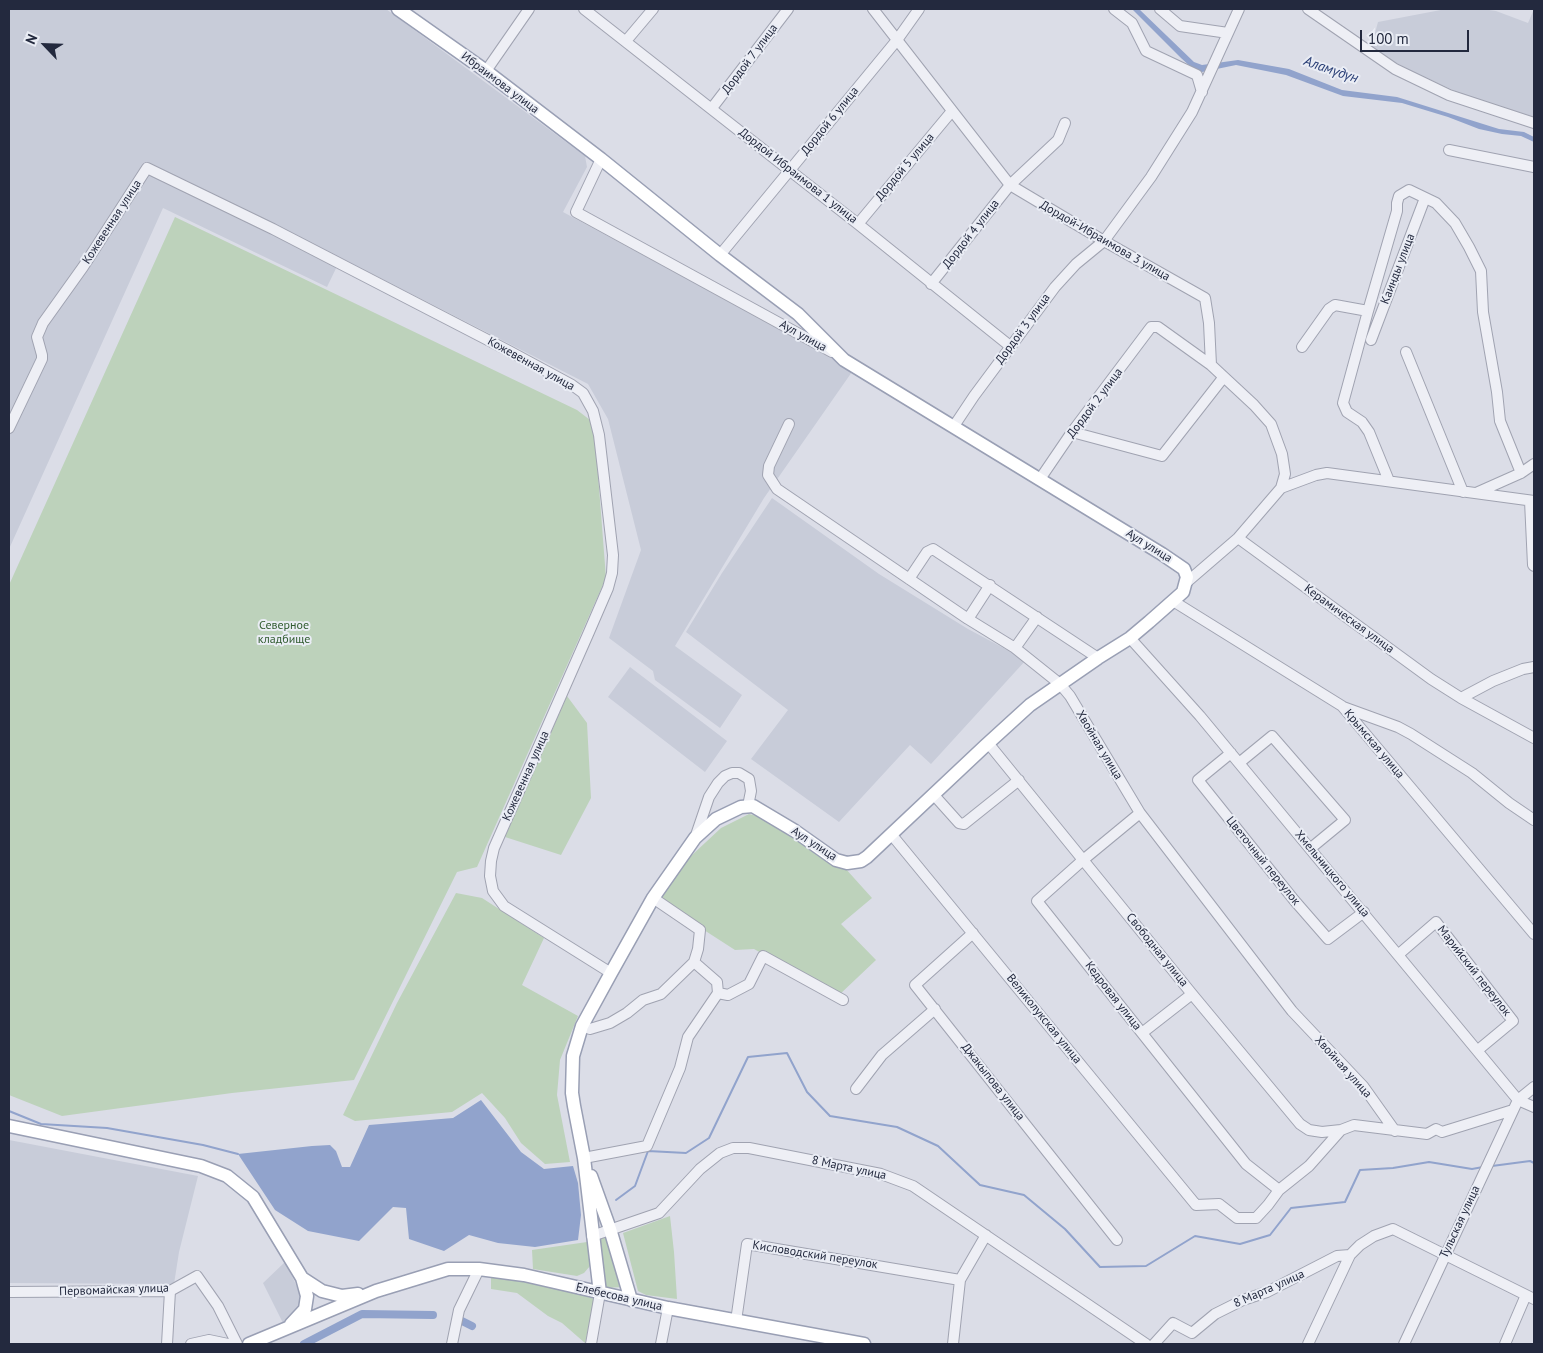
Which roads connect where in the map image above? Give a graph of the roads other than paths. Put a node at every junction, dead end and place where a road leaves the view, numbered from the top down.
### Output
1 (398, 9) edge
2 (529, 9) edge
3 (584, 9) edge
4 (653, 9) edge
5 (788, 9) edge
6 (873, 9) edge
7 (919, 9) edge
8 (1114, 9) edge
9 (1160, 9) edge
10 (1239, 9) edge
11 (1308, 9) edge
12 (1228, 33) junction
13 (897, 40) junction
14 (626, 41) junction
15 (486, 71) junction
16 (1203, 90) junction
17 (712, 108) junction
18 (952, 111) junction
19 (1065, 123) dead end
20 (1534, 123) edge
21 (1449, 150) dead end
22 (601, 158) junction
23 (1534, 167) edge
24 (790, 170) junction
25 (1010, 185) junction
26 (1425, 198) junction
27 (858, 224) junction
28 (1104, 241) junction
29 (720, 255) junction
30 (932, 284) junction
31 (1368, 310) junction
32 (1371, 340) dead end
33 (1010, 346) junction
34 (1302, 348) dead end
35 (1406, 352) dead end
36 (844, 360) junction
37 (1211, 365) junction
38 (1223, 378) junction
39 (12, 408) edge
40 (789, 424) dead end
41 (954, 426) junction
42 (9, 428) edge
43 (1072, 432) junction
44 (1534, 464) edge
45 (1521, 473) junction
46 (1040, 479) junction
47 (1389, 481) junction
48 (1281, 488) junction
49 (1463, 492) junction
50 (1476, 493) junction
51 (1532, 501) edge
52 (1238, 538) junction
53 (1534, 566) edge
54 (909, 579) junction
55 (1187, 582) junction
56 (990, 585) junction
57 (1173, 601) junction
58 (1037, 617) junction
59 (968, 619) junction
60 (1130, 638) junction
61 (1014, 648) junction
62 (1098, 658) junction
63 (1534, 667) edge
64 (1060, 684) junction
65 (1461, 698) junction
66 (1342, 706) junction
67 (1534, 738) edge
68 (988, 743) junction
69 (1231, 753) junction
70 (1239, 763) junction
71 (1019, 780) junction
72 (933, 794) junction
73 (748, 806) junction
74 (1140, 813) junction
75 (1534, 820) edge
76 (891, 834) junction
77 (695, 838) junction
78 (1311, 848) junction
79 (1083, 860) junction
80 (653, 898) junction
81 (1364, 912) junction
82 (973, 933) junction
83 (1534, 934) edge
84 (1399, 954) junction
85 (694, 962) junction
86 (611, 973) junction
87 (718, 993) junction
88 (1192, 994) junction
89 (843, 1000) dead end
90 (935, 1009) junction
91 (582, 1026) junction
92 (1142, 1033) junction
93 (1478, 1050) junction
94 (1534, 1087) edge
95 (856, 1089) dead end
96 (1518, 1100) junction
97 (1534, 1107) edge
98 (1513, 1110) junction
99 (9, 1126) edge
100 (1340, 1130) junction
101 (1395, 1131) junction
102 (584, 1158) junction
103 (1279, 1190) junction
104 (610, 1229) junction
105 (986, 1235) junction
106 (592, 1236) junction
107 (1117, 1240) dead end
108 (1350, 1255) junction
109 (1445, 1255) junction
110 (479, 1269) junction
111 (302, 1278) junction
112 (960, 1280) junction
113 (170, 1291) junction
114 (376, 1291) junction
115 (9, 1292) edge
116 (600, 1293) junction
117 (1530, 1297) edge
118 (631, 1300) junction
119 (668, 1308) junction
120 (736, 1321) junction
121 (287, 1328) junction
122 (167, 1344) edge
123 (192, 1344) edge
124 (228, 1344) edge
125 (237, 1344) edge
126 (249, 1344) edge
127 (452, 1344) edge
128 (591, 1344) edge
129 (660, 1344) edge
130 (864, 1344) edge
131 (953, 1344) edge
132 (1146, 1344) edge
133 (1154, 1344) edge
134 (1308, 1344) edge
135 (1404, 1344) edge
136 (1505, 1344) edge

1 - 15 main road, Ибраимова улица
2 - 15 street
3 - 14 street, Дордой Ибраимова 1 улица
4 - 14 street
5 - 17 street, Дордой 7 улица
6 - 13 street, Дордой-Ибраимова 3 улица
7 - 13 street, Дордой 6 улица
8 - 16 street
9 - 12 street
10 - 12 street, Дордой 3 улица
11 - 20 street
12 - 16 street, Дордой 3 улица
13 - 18 street, Дордой-Ибраимова 3 улица
13 - 24 street, Дордой 6 улица
14 - 17 street, Дордой Ибраимова 1 улица
15 - 22 main road, Ибраимова улица
16 - 28 street, Дордой 3 улица
17 - 24 street, Дордой Ибраимова 1 улица
18 - 25 street, Дордой-Ибраимова 3 улица
18 - 27 street, Дордой 5 улица
19 - 25 street, Дордой 4 улица
21 - 23 street
22 - 29 main road, Ибраимова улица
22 - 36 street, Аул улица
24 - 27 street, Дордой Ибраимова 1 улица
24 - 29 street, Дордой 6 улица
25 - 28 street, Дордой-Ибраимова 3 улица
25 - 30 street, Дордой 4 улица
26 - 31 street
26 - 32 street, Каинды улица
26 - 45 street
27 - 30 street, Дордой Ибраимова 1 улица
28 - 33 street, Дордой 3 улица
28 - 37 street, Дордой-Ибраимова 3 улица
29 - 36 main road, Ибраимова улица
30 - 33 street, Дордой Ибраимова 1 улица
31 - 34 street
31 - 47 street
33 - 41 street, Дордой 3 улица
35 - 49 street
36 - 41 main road, Аул улица
37 - 38 street
37 - 43 street, Дордой 2 улица
38 - 43 street
38 - 48 street
39 - 42 street, Кожевенная улица
39 - 86 street, Кожевенная улица
40 - 54 street, Хвойная улица
41 - 46 main road, Аул улица
43 - 46 street, Дордой 2 улица
44 - 45 street
45 - 50 street
46 - 55 main road, Аул улица
47 - 48 street
47 - 49 street
48 - 52 street
49 - 50 street
50 - 51 street
51 - 53 street
52 - 55 street
52 - 65 street, Керамическая улица
54 - 56 street
54 - 59 street, Хвойная улица
55 - 57 main road, Аул улица
56 - 58 street
56 - 59 street
57 - 60 main road, Аул улица
57 - 66 street, Крымская улица
58 - 61 street
58 - 62 street
59 - 61 street, Хвойная улица
60 - 62 main road, Аул улица
60 - 69 street, Хмельницкого улица
61 - 64 street, Хвойная улица
62 - 64 main road, Аул улица
63 - 65 street
64 - 68 main road, Аул улица
64 - 74 street, Хвойная улица
65 - 67 street, Керамическая улица
66 - 75 street
66 - 83 street, Крымская улица
68 - 71 street, Свободная улица
68 - 72 main road, Аул улица
69 - 70 street, Хмельницкого улица
69 - 81 street, Цветочный переулок
70 - 78 street, Хмельницкого улица
70 - 78 street
71 - 72 street
71 - 79 street, Свободная улица
72 - 76 main road, Аул улица
73 - 76 main road, Аул улица
73 - 77 main road
73 - 77 street
74 - 79 street, Кедровая улица
74 - 101 street, Хвойная улица
76 - 82 street, Великолукская улица
77 - 80 main road
78 - 81 street, Хмельницкого улица
79 - 88 street, Свободная улица
79 - 92 street, Кедровая улица
80 - 85 street
80 - 86 main road
81 - 84 street, Хмельницкого улица
82 - 90 street, Джакыпова улица
82 - 103 street, Великолукская улица
84 - 93 street, Хмельницкого улица
84 - 93 street, Марийский переулок
85 - 87 street
85 - 91 street
86 - 91 main road
87 - 89 street
87 - 102 street
88 - 92 street
88 - 100 street, Свободная улица
90 - 95 street
90 - 107 street, Джакыпова улица
91 - 102 main road
92 - 103 street, Кедровая улица
93 - 96 street, Хмельницкого улица
94 - 96 street
96 - 97 street, Хмельницкого улица
96 - 98 street, Тульская улица
98 - 101 street
98 - 109 street, Тульская улица
99 - 111 main road
100 - 101 street
100 - 103 street
102 - 104 main road
102 - 106 main road
104 - 105 street, 8 Марта улица
104 - 106 street, 8 Марта улица
104 - 118 main road
105 - 112 street
105 - 132 street, 8 Марта улица
106 - 116 main road
108 - 109 street, 8 Марта улица
108 - 133 street, 8 Марта улица
108 - 134 street
109 - 117 street
109 - 135 street, Тульская улица
110 - 114 main road, Елебесова улица
110 - 116 main road, Елебесова улица
110 - 127 street
111 - 114 main road
111 - 121 main road
112 - 120 street, Кисловодский переулок
112 - 131 street
113 - 115 street, Первомайская улица
113 - 122 street
113 - 125 street, Первомайская улица
114 - 121 main road
116 - 118 main road, Елебесова улица
116 - 128 street
117 - 136 street
118 - 119 main road, Елебесова улица
119 - 120 main road, Елебесова улица
119 - 129 street
120 - 130 main road, Елебесова улица
121 - 126 main road
123 - 124 street

